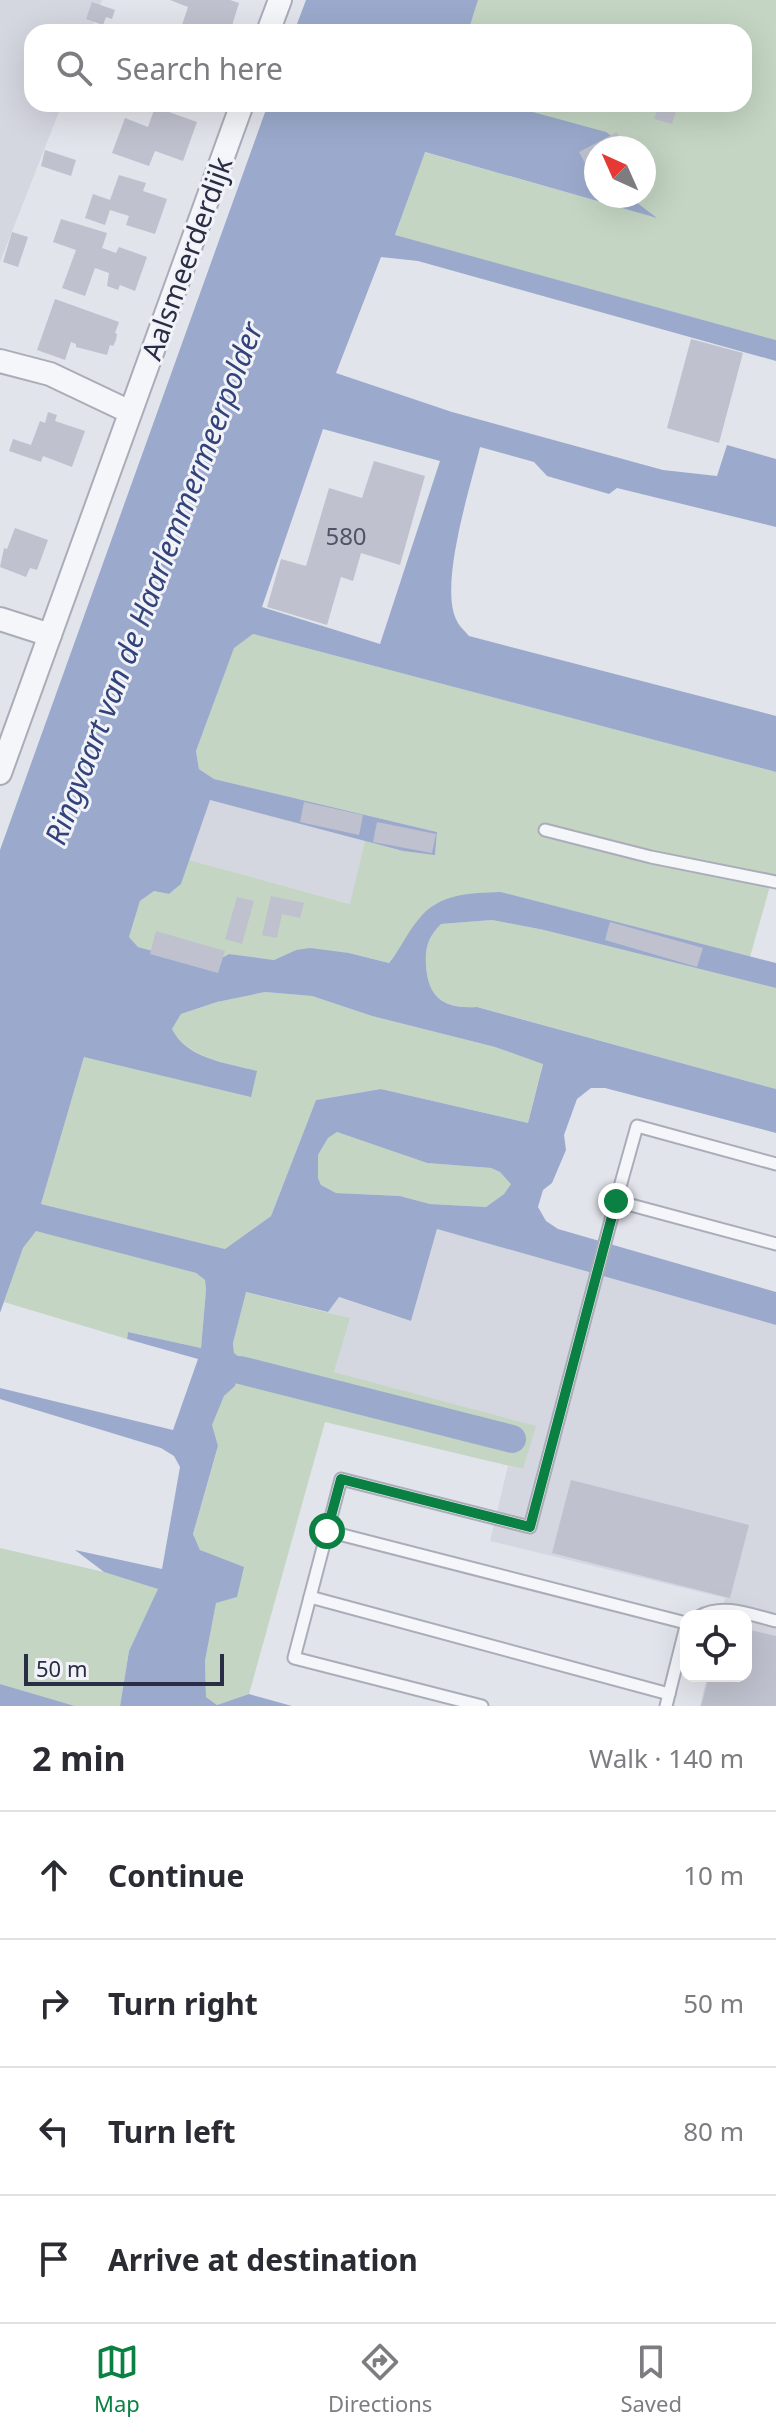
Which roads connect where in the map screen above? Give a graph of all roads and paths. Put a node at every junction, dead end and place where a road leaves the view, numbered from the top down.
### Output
1 (280, 0) edge
2 (271, 24) edge
3 (239, 112) edge
4 (0, 361) edge
5 (130, 412) junction
6 (0, 619) edge
7 (50, 635) junction
8 (0, 773) edge
9 (545, 830) dead end
10 (776, 882) edge
11 (776, 1164) edge
12 (616, 1201) junction
13 (776, 1244) edge
14 (327, 1531) junction
15 (310, 1597) junction
16 (752, 1615) edge
17 (776, 1621) edge
18 (680, 1622) edge
19 (680, 1648) edge
20 (667, 1700) edge
21 (482, 1706) edge

1 - 2 street
3 - 5 street, Aalsmeerderdijk
4 - 5 street
5 - 7 street, Aalsmeerderdijk
6 - 7 street
7 - 8 street, Aalsmeerderdijk
9 - 10 lane
11 - 12 lane
12 - 13 lane
12 - 14 lane
14 - 15 lane
14 - 18 lane
15 - 20 lane
15 - 21 lane
16 - 17 lane
19 - 20 lane

